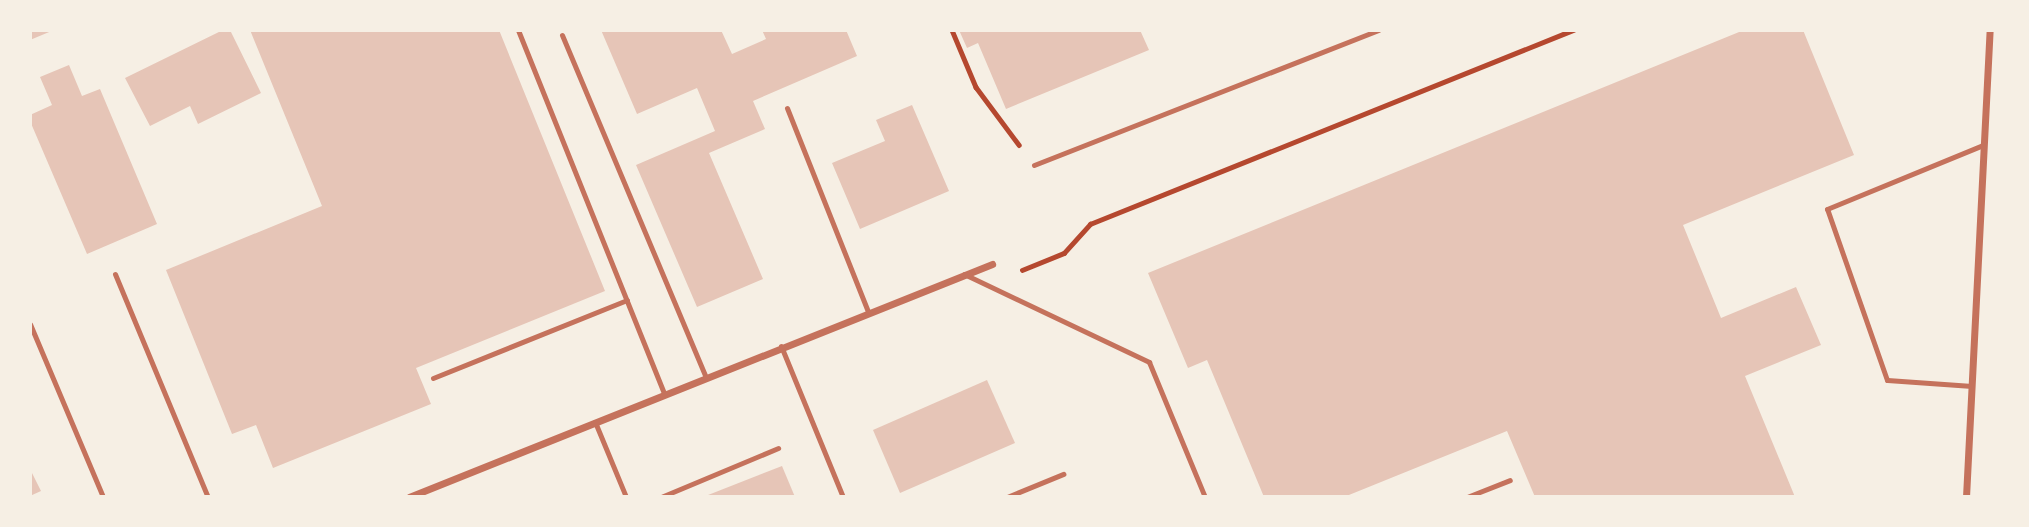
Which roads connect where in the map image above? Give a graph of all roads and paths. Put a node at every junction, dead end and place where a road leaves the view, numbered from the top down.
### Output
1 (518, 30) edge
2 (952, 30) edge
3 (1379, 30) edge
4 (1573, 30) edge
5 (1990, 30) edge
6 (562, 34) dead end
7 (787, 108) dead end
8 (1983, 145) junction
9 (1034, 165) joint
10 (992, 264) joint
11 (115, 274) dead end
12 (964, 274) junction
13 (627, 300) junction
14 (868, 312) junction
15 (30, 324) edge
16 (781, 346) junction
17 (706, 377) junction
18 (433, 378) dead end
19 (1972, 386) junction
20 (664, 394) junction
21 (595, 422) junction
22 (778, 448) dead end
23 (1063, 474) dead end
24 (1510, 480) dead end
25 (103, 497) edge
26 (208, 497) edge
27 (409, 497) edge
28 (626, 497) edge
29 (662, 497) edge
30 (843, 497) edge
31 (1007, 497) edge
32 (1205, 497) edge
33 (1467, 497) edge
34 (1966, 497) edge

1 - 13 lane
2 - 9 path
3 - 9 lane
4 - 10 path
5 - 8 street
6 - 17 lane
7 - 14 lane
8 - 19 street
8 - 19 lane
10 - 12 street
11 - 26 lane
12 - 14 street
12 - 32 lane
13 - 18 lane
13 - 20 lane
14 - 16 street
15 - 25 lane
16 - 17 street
16 - 30 lane
17 - 20 street
19 - 34 street
20 - 21 street
21 - 27 street
21 - 28 lane
22 - 29 lane
23 - 31 lane
24 - 33 lane

